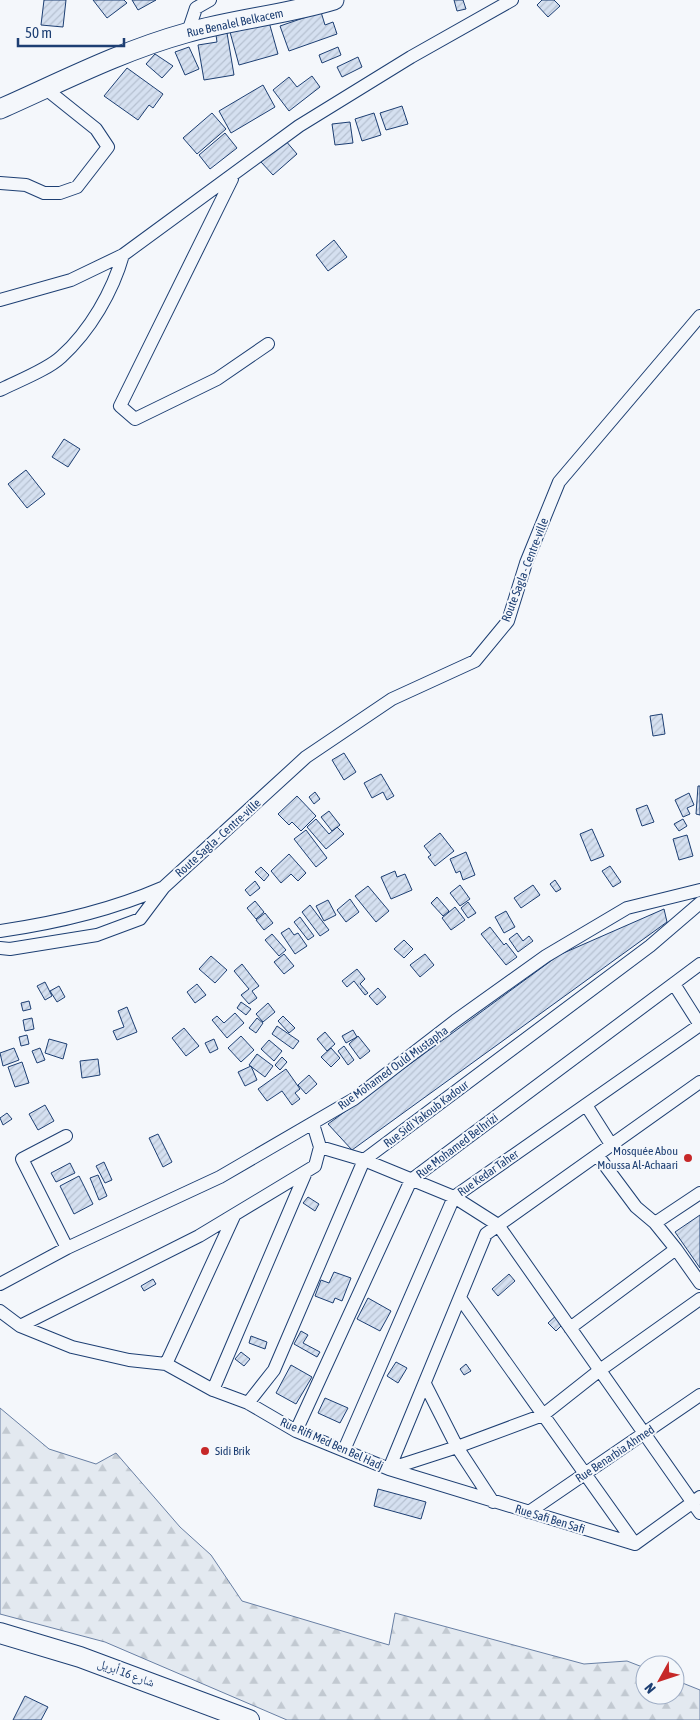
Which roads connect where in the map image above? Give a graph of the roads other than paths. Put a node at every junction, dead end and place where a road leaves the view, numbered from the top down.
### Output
1 (210, 0) edge
2 (334, 0) edge
3 (512, 0) edge
4 (188, 32) junction
5 (46, 88) junction
6 (0, 110) edge
7 (233, 177) junction
8 (0, 183) edge
9 (123, 255) junction
10 (0, 300) edge
11 (700, 316) edge
12 (268, 344) dead end
13 (0, 390) edge
14 (164, 887) junction
15 (700, 890) edge
16 (700, 903) edge
17 (0, 931) edge
18 (0, 948) edge
19 (700, 964) edge
20 (674, 984) junction
21 (700, 1025) edge
22 (700, 1082) edge
23 (586, 1105) junction
24 (313, 1124) junction
25 (66, 1136) dead end
26 (612, 1146) junction
27 (320, 1147) junction
28 (598, 1156) junction
29 (364, 1160) junction
30 (306, 1172) junction
31 (411, 1180) junction
32 (700, 1193) edge
33 (454, 1197) junction
34 (234, 1215) junction
35 (654, 1223) junction
36 (498, 1225) junction
37 (67, 1248) junction
38 (676, 1249) junction
39 (700, 1283) edge
40 (0, 1284) edge
41 (460, 1298) junction
42 (700, 1299) edge
43 (0, 1311) edge
44 (20, 1326) junction
45 (570, 1328) junction
46 (166, 1364) junction
47 (600, 1370) junction
48 (425, 1384) junction
49 (213, 1390) junction
50 (700, 1395) edge
51 (248, 1403) junction
52 (543, 1415) junction
53 (296, 1431) junction
54 (645, 1434) junction
55 (457, 1448) junction
56 (344, 1450) junction
57 (389, 1469) junction
58 (585, 1474) junction
59 (492, 1502) junction
60 (698, 1504) edge
61 (529, 1512) junction
62 (635, 1544) junction
63 (0, 1633) edge
64 (249, 1720) edge

1 - 4 street
2 - 4 street, Rue Benalel Belkacem
3 - 7 street
4 - 5 street, Rue Benalel Belkacem
5 - 6 street, Rue Benalel Belkacem
5 - 8 street
7 - 9 street
7 - 12 street
9 - 10 street
9 - 13 street
11 - 14 street, Route Sagla - Centre-ville
14 - 17 street, Route Sagla - Centre-ville
14 - 18 street, Route Sagla - Centre-ville
15 - 24 street, Rue Mohamed Ould Mustapha
16 - 29 street, Rue Sidi Yakoub Kadour
19 - 20 street, Rue Mohamed Belhrizi
20 - 21 street
20 - 31 street, Rue Mohamed Belhrizi
21 - 23 street, Rue Kedar Taher
22 - 26 street
23 - 26 street
23 - 33 street, Rue Kedar Taher
24 - 27 street
24 - 37 street, Rue Mohamed Ould Mustapha
25 - 37 street
26 - 28 street
27 - 29 street
27 - 30 street
28 - 35 street
28 - 36 street
29 - 31 street
29 - 51 street, Rue Sidi Yakoub Kadour
30 - 34 street
30 - 49 street
31 - 33 street
31 - 53 street, Rue Mohamed Belhrizi
32 - 35 street
33 - 36 street
33 - 56 street, Rue Kedar Taher
34 - 44 street
34 - 46 street
35 - 38 street
36 - 41 street
36 - 45 street
37 - 40 street, Rue Mohamed Ould Mustapha
38 - 39 street
38 - 45 street
41 - 48 street
41 - 52 street
42 - 47 street, Rue Rifi Med Ben Bel Hadj
43 - 44 street, Rue Rifi Med Ben Bel Hadj
44 - 46 street, Rue Rifi Med Ben Bel Hadj
45 - 47 street
46 - 49 street, Rue Rifi Med Ben Bel Hadj
47 - 52 street, Rue Rifi Med Ben Bel Hadj
47 - 54 street
48 - 55 street
48 - 57 street
49 - 51 street, Rue Rifi Med Ben Bel Hadj
50 - 54 street, Rue Benarbia Ahmed
51 - 53 street, Rue Rifi Med Ben Bel Hadj
52 - 55 street, Rue Rifi Med Ben Bel Hadj
52 - 58 street
53 - 56 street, Rue Rifi Med Ben Bel Hadj
54 - 58 street, Rue Benarbia Ahmed
54 - 60 street
55 - 57 street, Rue Rifi Med Ben Bel Hadj
55 - 59 street
56 - 57 street, Rue Rifi Med Ben Bel Hadj
57 - 59 street, Rue Safi Ben Safi
58 - 61 street, Rue Benarbia Ahmed
58 - 62 street
59 - 61 street, Rue Safi Ben Safi
60 - 62 street
61 - 62 street, Rue Safi Ben Safi
63 - 64 main road, شارع 16 أبريل

